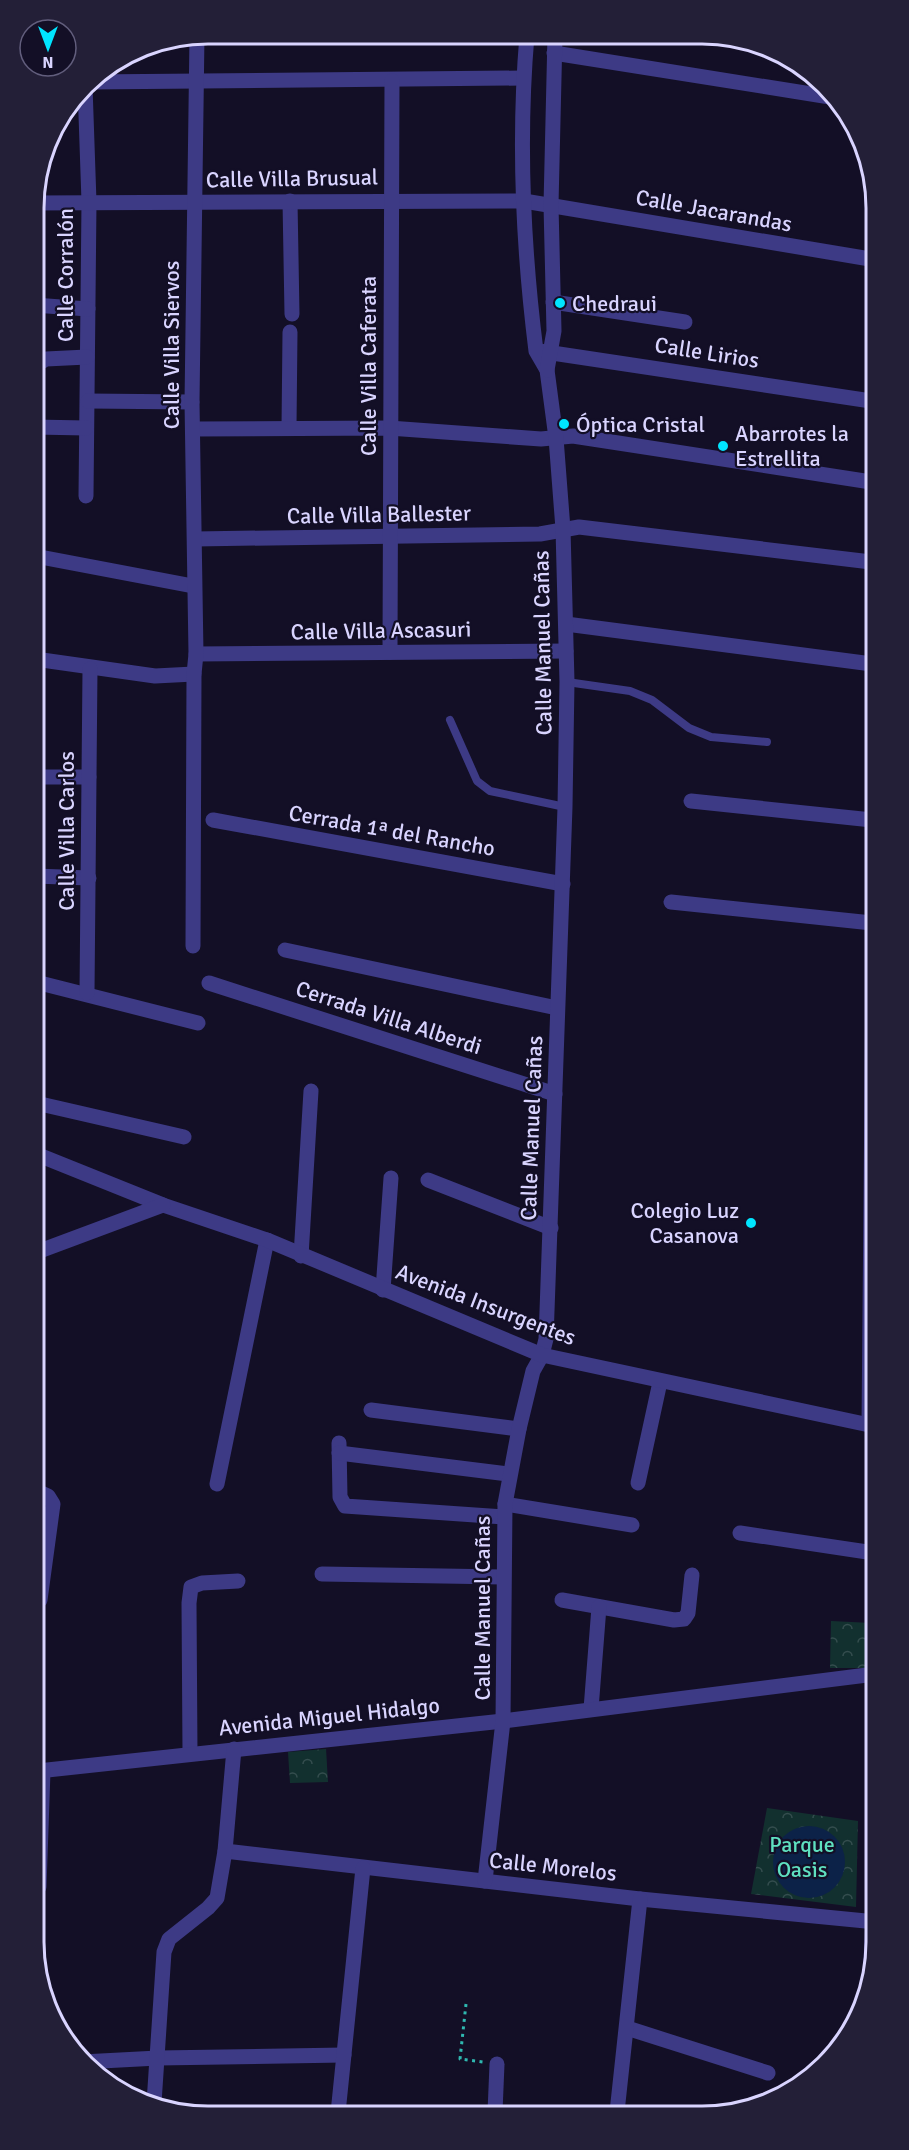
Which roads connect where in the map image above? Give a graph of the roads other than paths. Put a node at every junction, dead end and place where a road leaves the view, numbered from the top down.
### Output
1 (526, 44) edge
2 (554, 44) edge
3 (197, 45) edge
4 (554, 53) junction
5 (524, 78) junction
6 (195, 80) junction
7 (392, 81) junction
8 (103, 82) edge
9 (822, 97) edge
10 (85, 99) edge
11 (392, 200) junction
12 (291, 201) junction
13 (524, 201) junction
14 (44, 202) edge
15 (88, 202) junction
16 (195, 202) junction
17 (550, 205) junction
18 (866, 258) edge
19 (553, 302) junction
20 (44, 306) edge
21 (88, 309) junction
22 (292, 314) dead end
23 (686, 321) dead end
24 (290, 332) dead end
25 (544, 351) junction
26 (87, 357) junction
27 (44, 360) edge
28 (866, 399) edge
29 (88, 401) junction
30 (192, 402) junction
31 (44, 427) edge
32 (289, 427) junction
33 (86, 428) junction
34 (389, 428) junction
35 (194, 429) junction
36 (556, 438) junction
37 (866, 481) edge
38 (86, 496) dead end
39 (563, 529) junction
40 (392, 537) junction
41 (195, 539) junction
42 (44, 558) edge
43 (866, 561) edge
44 (193, 586) junction
45 (566, 624) junction
46 (566, 651) junction
47 (390, 652) junction
48 (196, 654) junction
49 (44, 661) edge
50 (866, 663) edge
51 (90, 669) junction
52 (194, 674) junction
53 (567, 682) junction
54 (450, 720) dead end
55 (767, 742) dead end
56 (44, 777) edge
57 (88, 777) junction
58 (691, 801) dead end
59 (565, 807) junction
60 (866, 819) edge
61 (213, 820) dead end
62 (44, 876) edge
63 (88, 878) junction
64 (562, 884) junction
65 (671, 902) dead end
66 (866, 922) edge
67 (193, 946) dead end
68 (285, 950) dead end
69 (209, 983) dead end
70 (44, 984) edge
71 (87, 993) junction
72 (557, 1008) junction
73 (198, 1023) dead end
74 (311, 1091) dead end
75 (555, 1094) junction
76 (44, 1105) edge
77 (184, 1137) dead end
78 (44, 1157) edge
79 (392, 1178) dead end
80 (428, 1180) dead end
81 (163, 1204) junction
82 (550, 1228) junction
83 (267, 1240) junction
84 (44, 1249) edge
85 (302, 1256) junction
86 (383, 1290) junction
87 (542, 1355) junction
88 (660, 1382) junction
89 (370, 1410) dead end
90 (865, 1424) edge
91 (519, 1428) junction
92 (508, 1474) junction
93 (638, 1483) dead end
94 (217, 1484) dead end
95 (44, 1494) edge
96 (505, 1510) junction
97 (632, 1525) dead end
98 (740, 1533) dead end
99 (865, 1551) edge
100 (44, 1570) edge
101 (322, 1574) dead end
102 (692, 1575) dead end
103 (503, 1577) junction
104 (238, 1581) dead end
105 (562, 1600) dead end
106 (599, 1607) junction
107 (865, 1675) edge
108 (591, 1710) junction
109 (503, 1721) junction
110 (234, 1749) junction
111 (190, 1753) junction
112 (44, 1771) edge
113 (225, 1851) junction
114 (363, 1868) junction
115 (485, 1881) junction
116 (640, 1899) junction
117 (865, 1921) edge
118 (627, 2028) junction
119 (344, 2055) junction
120 (158, 2058) junction
121 (96, 2061) edge
122 (497, 2064) road end
123 (768, 2073) dead end
124 (154, 2098) edge
125 (339, 2106) edge
126 (495, 2106) edge
127 (618, 2106) edge

1 - 5 street, Calle Manuel Cañas
2 - 4 street, Calle Manuel Cañas
3 - 6 street, Calle Villa Siervos
4 - 9 street
4 - 17 street, Calle Manuel Cañas
5 - 7 street
5 - 13 street, Calle Manuel Cañas
6 - 7 street
6 - 8 street
6 - 16 street, Calle Villa Siervos
7 - 11 street, Calle Villa Caferata
10 - 15 street, Calle Corralón
11 - 12 street, Calle Villa Brusual
11 - 13 street, Calle Villa Brusual
11 - 34 street, Calle Villa Caferata
12 - 16 street, Calle Villa Brusual
12 - 22 street
13 - 17 street, Calle Villa Brusual
13 - 25 street, Calle Manuel Cañas
14 - 15 street, Calle Villa Brusual
15 - 16 street, Calle Villa Brusual
15 - 21 street, Calle Corralón
16 - 30 street, Calle Villa Siervos
17 - 18 street, Calle Jacarandas
17 - 19 street, Calle Manuel Cañas
19 - 23 street
19 - 25 street, Calle Manuel Cañas
20 - 21 street
21 - 26 street, Calle Corralón
24 - 32 street
25 - 28 street, Calle Lirios
25 - 36 street, Calle Manuel Cañas
26 - 27 street
26 - 29 street, Calle Corralón
29 - 30 street
29 - 33 street, Calle Corralón
30 - 35 street, Calle Villa Siervos
31 - 33 street
32 - 34 street
32 - 35 street
33 - 38 street, Calle Corralón
34 - 36 street
34 - 40 street, Calle Villa Caferata
35 - 41 street, Calle Villa Siervos
36 - 37 street
36 - 39 street, Calle Manuel Cañas
39 - 40 street, Calle Villa Ballester
39 - 43 street, Calle Villa Ballester
39 - 45 street, Calle Manuel Cañas
40 - 41 street, Calle Villa Ballester
40 - 47 street, Calle Villa Caferata
41 - 44 street, Calle Villa Siervos
42 - 44 street
44 - 48 street, Calle Villa Siervos
45 - 46 street, Calle Manuel Cañas
45 - 50 street
46 - 47 street, Calle Villa Ascasuri
46 - 53 street, Calle Manuel Cañas
47 - 48 street, Calle Villa Ascasuri
48 - 52 street, Calle Villa Siervos
49 - 51 street
51 - 52 street
51 - 57 street, Calle Villa Carlos
52 - 67 street, Calle Villa Siervos
53 - 55 lane
53 - 59 street, Calle Manuel Cañas
54 - 59 lane
56 - 57 street
57 - 63 street, Calle Villa Carlos
58 - 60 street
59 - 64 street, Calle Manuel Cañas
61 - 64 street, Cerrada 1ª del Rancho
62 - 63 street
63 - 71 street, Calle Villa Carlos
64 - 72 street, Calle Manuel Cañas
65 - 66 street
68 - 72 street
69 - 75 street, Cerrada Villa Alberdi
70 - 71 street
71 - 73 street
72 - 75 street, Calle Manuel Cañas
74 - 85 street
75 - 82 street, Calle Manuel Cañas
76 - 77 street
78 - 81 street, Avenida Insurgentes
79 - 86 street
80 - 82 street
81 - 83 street, Avenida Insurgentes
81 - 84 street
82 - 87 street, Calle Manuel Cañas
83 - 85 street, Avenida Insurgentes
83 - 94 street
85 - 86 street, Avenida Insurgentes
86 - 87 street, Avenida Insurgentes
87 - 88 street, Avenida Insurgentes
87 - 91 street, Calle Manuel Cañas
88 - 90 street, Avenida Insurgentes
88 - 93 street
89 - 91 street
91 - 92 street, Calle Manuel Cañas
92 - 96 street, Calle Manuel Cañas
92 - 96 street
95 - 100 street
96 - 97 street
96 - 103 street, Calle Manuel Cañas
98 - 99 street
101 - 103 street
102 - 106 street
103 - 109 street, Calle Manuel Cañas
104 - 111 street
105 - 106 street
106 - 108 street
107 - 108 street, Avenida Miguel Hidalgo
108 - 109 street, Avenida Miguel Hidalgo
109 - 110 street, Avenida Miguel Hidalgo
109 - 115 street, Calle Manuel Cañas
110 - 111 street, Avenida Miguel Hidalgo
110 - 113 street
111 - 112 street, Avenida Miguel Hidalgo
113 - 114 street, Calle Morelos
113 - 120 street
114 - 115 street, Calle Morelos
114 - 119 street
115 - 116 street, Calle Morelos
116 - 117 street, Calle Morelos
116 - 118 street
118 - 123 street
118 - 127 street
119 - 120 street
119 - 125 street
120 - 121 street
120 - 124 street
122 - 126 street

